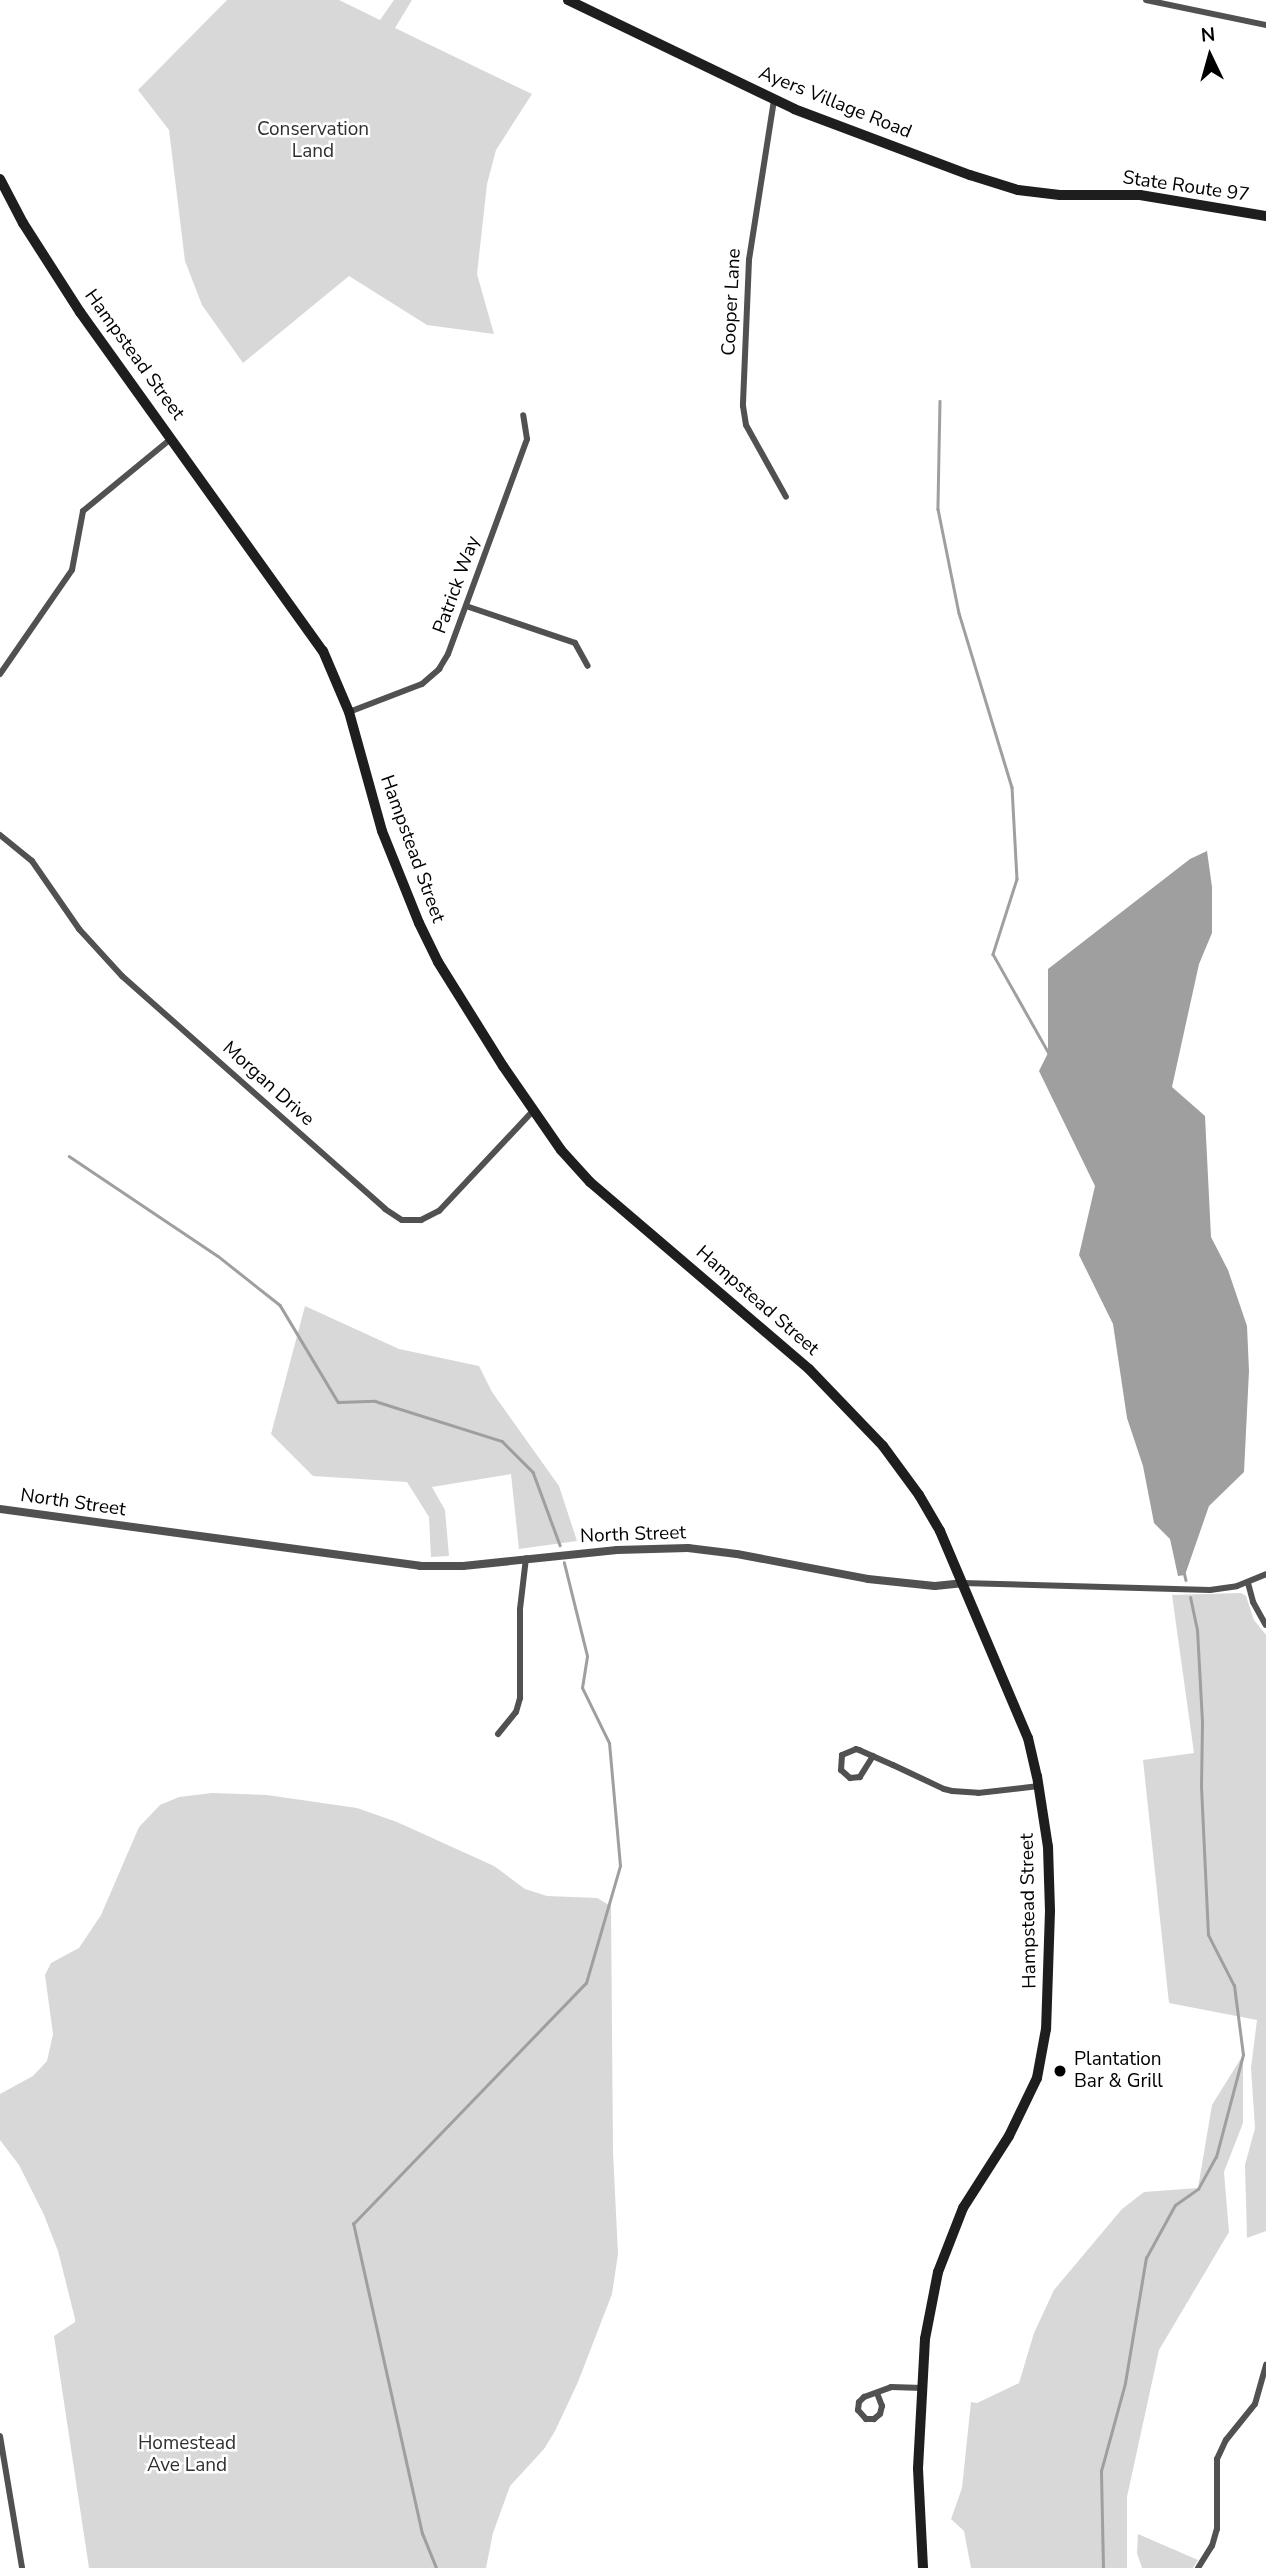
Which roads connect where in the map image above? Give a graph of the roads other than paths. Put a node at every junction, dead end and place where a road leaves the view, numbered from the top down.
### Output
1 (568, 0) edge
2 (1146, 0) edge
3 (1266, 25) edge
4 (774, 100) junction
5 (0, 179) edge
6 (1018, 190) joint
7 (1266, 216) edge
8 (523, 415) dead end
9 (172, 438) junction
10 (786, 497) dead end
11 (466, 606) junction
12 (588, 666) dead end
13 (0, 674) edge
14 (349, 712) junction
15 (0, 835) edge
16 (534, 1110) junction
17 (0, 1509) edge
18 (526, 1558) junction
19 (1266, 1574) edge
20 (962, 1583) junction
21 (1248, 1583) junction
22 (1266, 1625) edge
23 (498, 1734) dead end
24 (873, 1756) junction
25 (1039, 1786) junction
26 (1266, 2365) edge
27 (923, 2388) junction
28 (877, 2393) junction
29 (0, 2436) edge
30 (22, 2568) edge
31 (923, 2568) edge
32 (1198, 2568) edge

1 - 4 main road, Ayers Village Road
2 - 3 street
4 - 6 main road, Ayers Village Road
4 - 10 street, Cooper Lane
5 - 9 main road, Hampstead Street
6 - 7 main road, State Route 97
8 - 11 street, Patrick Way
9 - 13 street
9 - 14 main road, Hampstead Street
11 - 12 street
11 - 14 street, Patrick Way
14 - 16 main road, Hampstead Street
15 - 16 street, Morgan Drive
16 - 20 main road, Hampstead Street
17 - 18 street, North Street
18 - 20 street, North Street
18 - 23 street
19 - 21 street, North Street
20 - 21 street, North Street
20 - 25 main road, Hampstead Street
21 - 22 street
24 - 24 street
24 - 25 street
25 - 27 main road, Hampstead Street
26 - 32 street
27 - 28 street
27 - 31 main road, Hampstead Street
28 - 28 street
29 - 30 street

